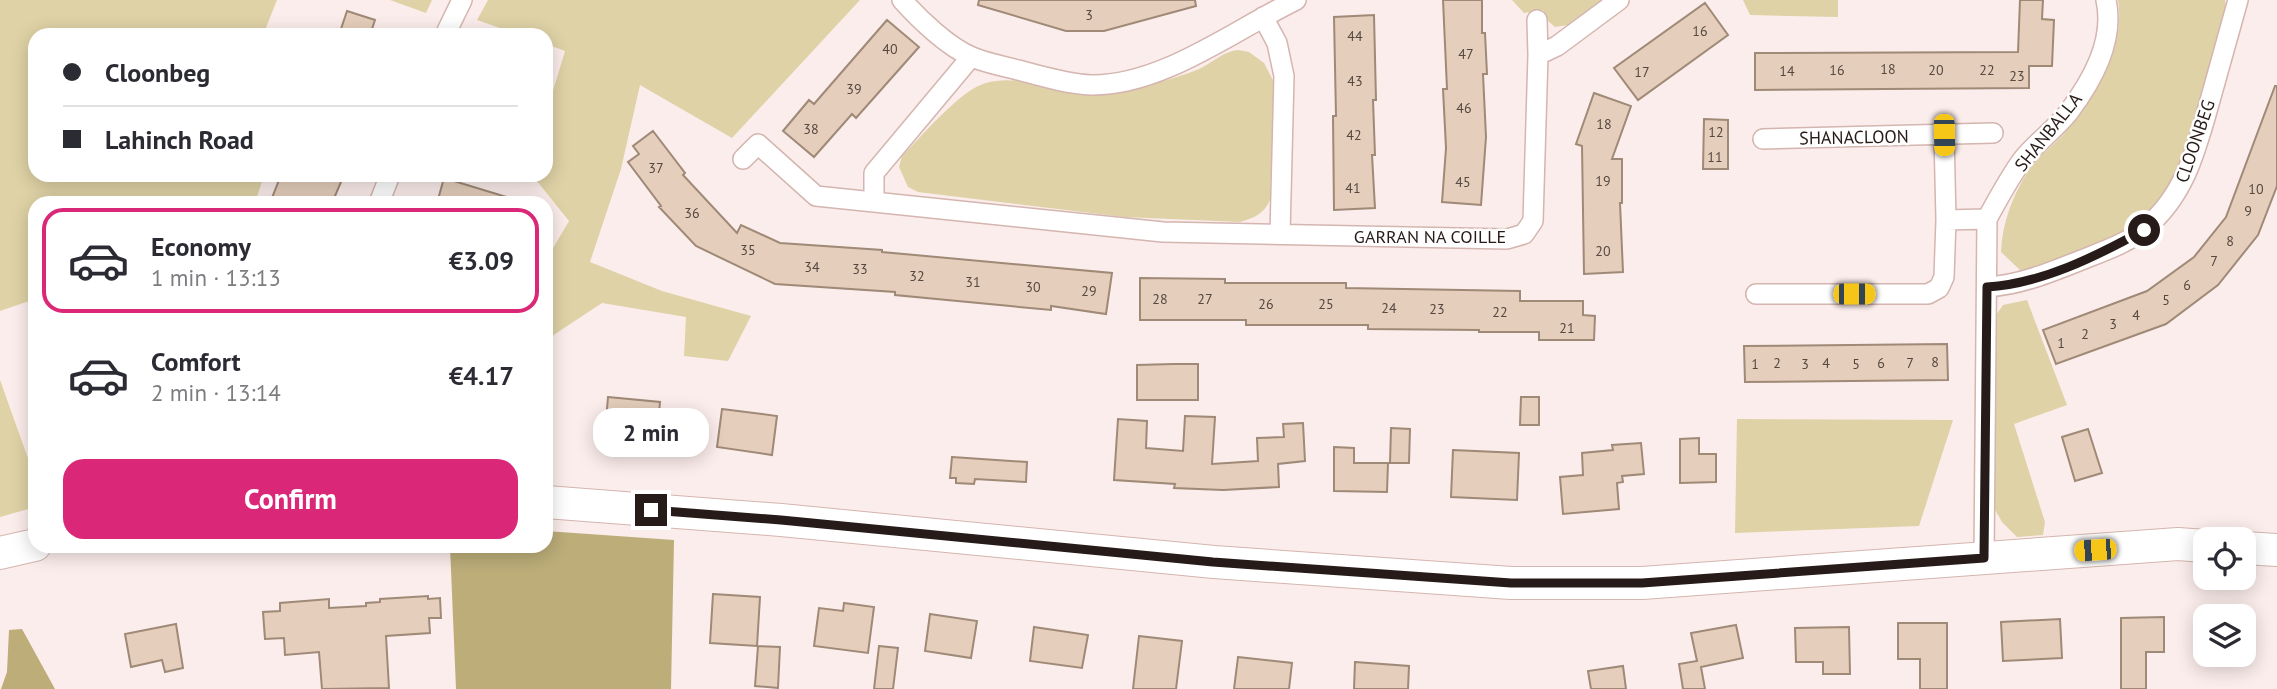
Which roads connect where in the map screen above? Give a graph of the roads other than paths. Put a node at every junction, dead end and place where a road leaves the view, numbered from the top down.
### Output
1 (462, 0) edge
2 (902, 0) edge
3 (1296, 0) edge
4 (1619, 0) edge
5 (2106, 0) edge
6 (2238, 0) edge
7 (1262, 17) junction
8 (1537, 20) dead end
9 (448, 28) edge
10 (1538, 55) junction
11 (971, 57) junction
12 (1993, 133) dead end
13 (1944, 135) junction
14 (1763, 139) dead end
15 (743, 159) dead end
16 (874, 202) junction
17 (1987, 219) junction
18 (1946, 220) junction
19 (1280, 234) junction
20 (1987, 287) junction
21 (1756, 294) dead end
22 (553, 503) edge
23 (2193, 545) edge
24 (28, 547) edge
25 (2256, 549) edge
26 (2277, 550) edge
27 (0, 553) edge
28 (1984, 558) junction

1 - 9 street
2 - 11 street
3 - 7 street
4 - 10 street
5 - 17 street, SHANBALLA
6 - 20 street, CLOONBEG
7 - 11 street
7 - 19 street
8 - 10 street, GARRAN NA COILLE
10 - 19 street, GARRAN NA COILLE
11 - 16 street
12 - 13 street, SHANACLOON
13 - 14 street, SHANACLOON
13 - 18 street
15 - 16 street, GARRAN NA COILLE
16 - 19 street, GARRAN NA COILLE
17 - 18 street
17 - 20 street, SHANBALLA
18 - 21 street
20 - 28 street, SHANBALLA
22 - 28 main road
23 - 28 main road
24 - 27 main road
25 - 26 main road

